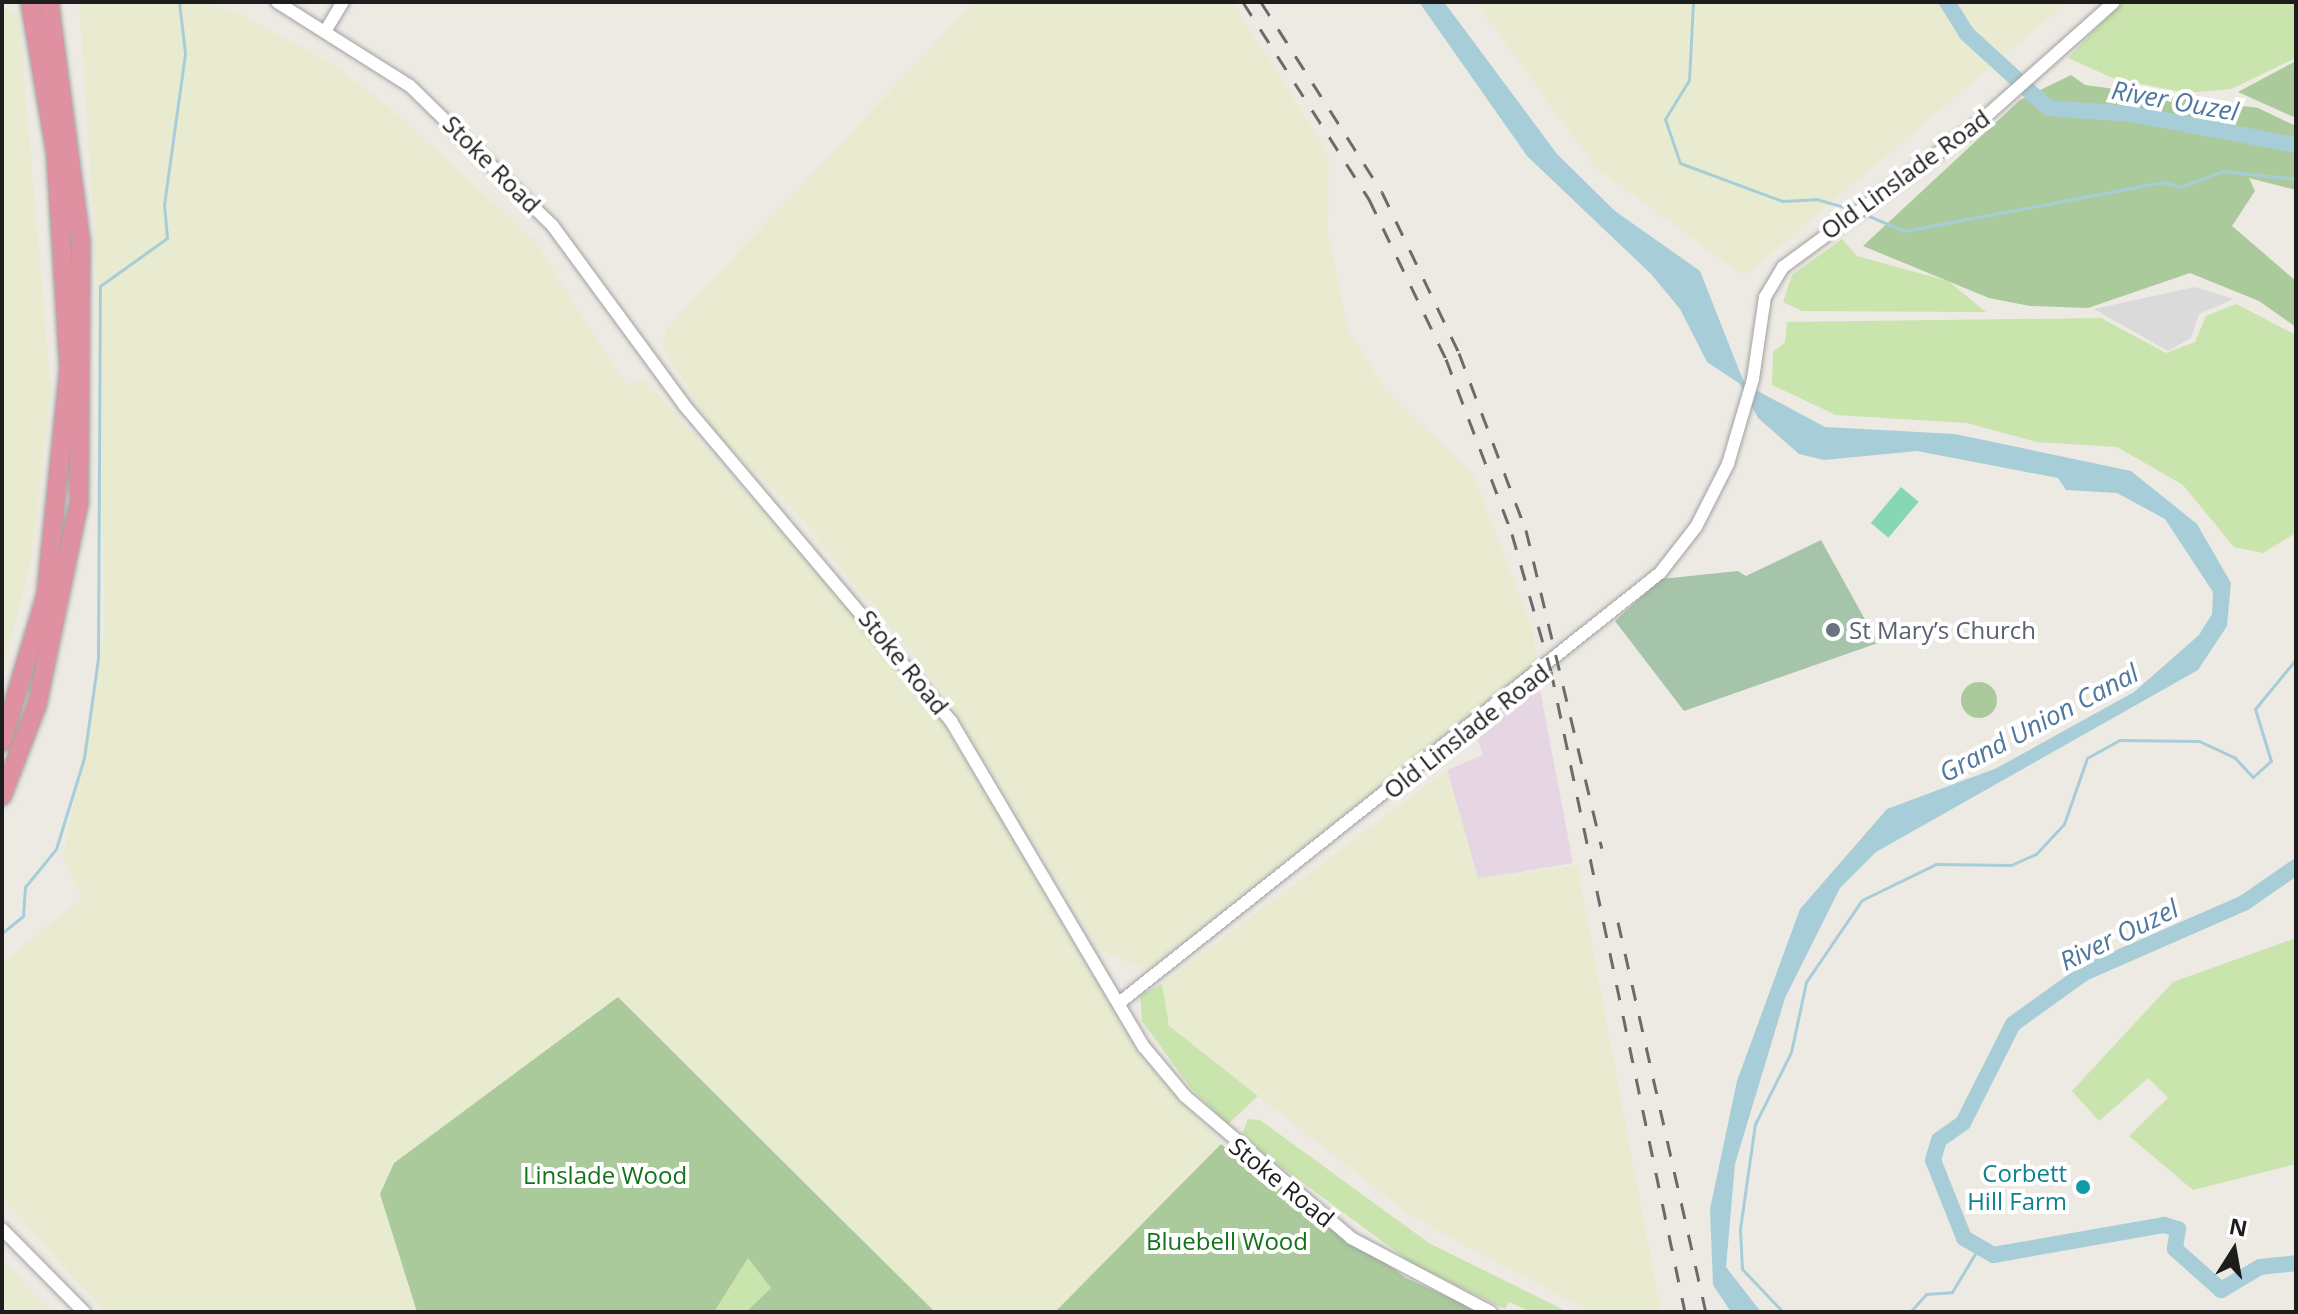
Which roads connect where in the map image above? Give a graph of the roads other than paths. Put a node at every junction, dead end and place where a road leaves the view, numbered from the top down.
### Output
1 (30, 2) edge
2 (49, 2) edge
3 (277, 2) edge
4 (343, 2) edge
5 (2114, 2) edge
6 (326, 30) junction
7 (2, 742) edge
8 (2, 796) edge
9 (1119, 1003) junction
10 (2, 1229) edge
11 (84, 1312) edge
12 (1491, 1312) edge

1 - 7 highway
2 - 8 highway
3 - 6 street, Stoke Road
4 - 6 street
5 - 9 street, Old Linslade Road
6 - 9 street, Stoke Road
9 - 12 street, Stoke Road
10 - 11 street

